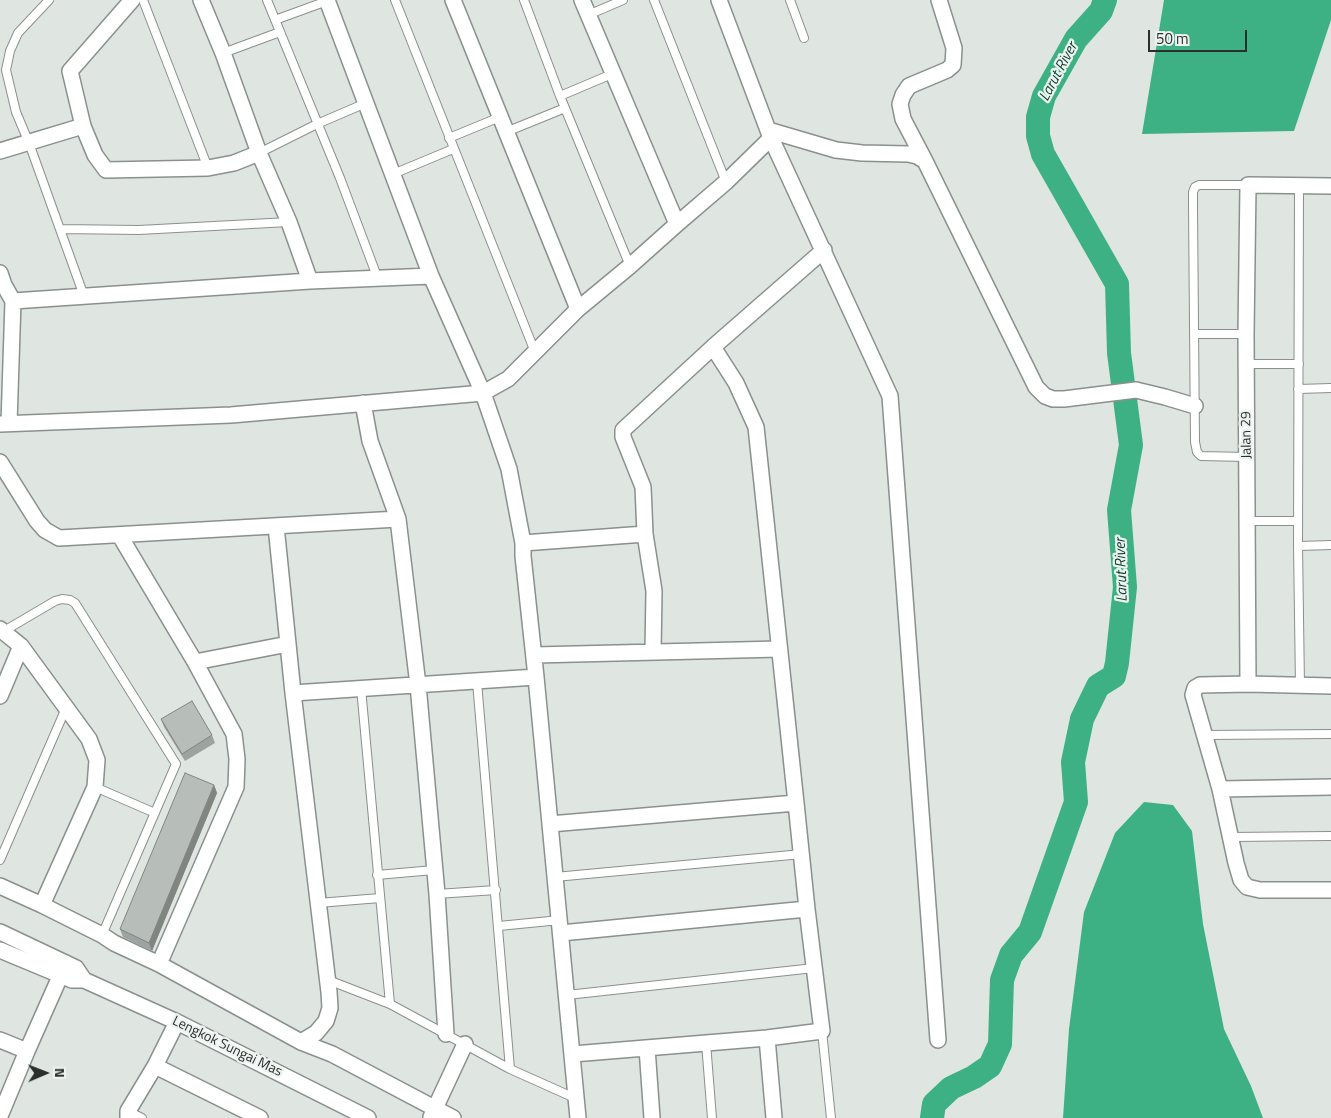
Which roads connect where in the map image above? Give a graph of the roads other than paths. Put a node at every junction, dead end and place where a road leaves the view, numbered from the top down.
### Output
1 (49, 0) edge
2 (132, 0) edge
3 (143, 0) edge
4 (200, 0) edge
5 (267, 0) edge
6 (327, 0) edge
7 (395, 0) edge
8 (453, 0) edge
9 (524, 0) edge
10 (582, 0) edge
11 (623, 0) edge
12 (654, 0) edge
13 (719, 0) edge
14 (790, 0) edge
15 (939, 0) edge
16 (588, 15) junction
17 (275, 20) junction
18 (280, 32) junction
19 (804, 38) dead end
20 (223, 53) junction
21 (612, 74) junction
22 (560, 96) junction
23 (366, 103) junction
24 (565, 108) junction
25 (500, 117) junction
26 (317, 124) junction
27 (82, 126) junction
28 (506, 132) junction
29 (769, 134) junction
30 (449, 138) junction
31 (29, 143) junction
32 (453, 149) junction
33 (0, 151) edge
34 (259, 153) junction
35 (925, 161) junction
36 (208, 168) junction
37 (393, 174) junction
38 (726, 182) junction
39 (1248, 185) junction
40 (1298, 186) junction
41 (1331, 186) edge
42 (289, 222) junction
43 (676, 224) junction
44 (61, 229) junction
45 (824, 250) junction
46 (630, 266) junction
47 (0, 273) edge
48 (431, 276) junction
49 (378, 279) junction
50 (310, 281) junction
51 (84, 296) junction
52 (13, 301) junction
53 (578, 309) junction
54 (1194, 334) junction
55 (1246, 334) junction
56 (713, 347) junction
57 (534, 352) junction
58 (1246, 364) junction
59 (1299, 364) junction
60 (1298, 388) junction
61 (1331, 388) edge
62 (483, 393) junction
63 (362, 403) junction
64 (1195, 406) junction
65 (5, 423) edge
66 (1248, 457) junction
67 (0, 462) edge
68 (398, 519) junction
69 (1248, 521) junction
70 (1298, 521) junction
71 (276, 526) junction
72 (645, 534) junction
73 (120, 536) junction
74 (523, 542) junction
75 (1331, 545) edge
76 (1298, 546) junction
77 (2, 630) edge
78 (288, 644) junction
79 (21, 646) junction
80 (779, 649) junction
81 (653, 652) junction
82 (534, 655) junction
83 (194, 662) junction
84 (536, 677) junction
85 (478, 682) junction
86 (1248, 684) junction
87 (418, 685) junction
88 (1300, 686) junction
89 (1331, 686) edge
90 (361, 688) junction
91 (1, 691) edge
92 (293, 693) junction
93 (66, 708) junction
94 (1331, 734) edge
95 (1206, 735) junction
96 (95, 786) junction
97 (1331, 787) edge
98 (1220, 789) junction
99 (796, 803) junction
100 (155, 813) junction
101 (550, 824) junction
102 (1331, 836) edge
103 (1230, 837) junction
104 (802, 854) junction
105 (0, 860) edge
106 (434, 870) junction
107 (377, 875) junction
108 (555, 877) junction
109 (0, 886) edge
110 (496, 890) junction
111 (1331, 890) edge
112 (436, 894) junction
113 (380, 898) junction
114 (318, 903) junction
115 (42, 905) junction
116 (807, 909) junction
117 (499, 926) junction
118 (560, 927) junction
119 (0, 932) edge
120 (102, 935) junction
121 (0, 950) edge
122 (159, 964) junction
123 (814, 968) junction
124 (64, 969) junction
125 (328, 980) junction
126 (567, 995) junction
127 (390, 1004) junction
128 (177, 1022) junction
129 (822, 1031) junction
130 (446, 1034) junction
131 (767, 1038) junction
132 (0, 1040) edge
133 (938, 1040) dead end
134 (301, 1042) junction
135 (465, 1044) junction
136 (706, 1044) junction
137 (647, 1048) junction
138 (27, 1051) junction
139 (573, 1054) junction
140 (154, 1066) junction
141 (510, 1069) junction
142 (577, 1099) junction
143 (433, 1113) edge
144 (128, 1114) edge
145 (0, 1116) edge
146 (142, 1118) edge
147 (260, 1118) edge
148 (368, 1118) edge
149 (453, 1118) edge
150 (578, 1118) edge
151 (652, 1118) edge
152 (712, 1118) edge
153 (774, 1118) edge
154 (831, 1118) edge

1 - 31 lane
2 - 27 street
3 - 36 lane
4 - 20 street
5 - 17 lane
6 - 17 lane
6 - 23 street
7 - 30 lane
8 - 25 street
9 - 22 lane
10 - 16 street
11 - 16 lane
12 - 38 lane
13 - 29 street
14 - 19 lane
15 - 35 street
16 - 21 street
17 - 18 lane
18 - 20 lane
18 - 26 lane
20 - 34 street
21 - 22 lane
21 - 43 street
22 - 24 lane
23 - 26 lane
23 - 37 street
24 - 28 lane
24 - 46 lane
25 - 28 street
25 - 30 lane
26 - 34 lane
26 - 49 lane
27 - 31 street
27 - 36 street
28 - 53 street
29 - 35 street
29 - 38 street
29 - 45 street
30 - 32 lane
31 - 33 street
31 - 44 lane
32 - 37 lane
32 - 57 lane
34 - 36 street
34 - 42 street
35 - 64 street
37 - 48 street
38 - 43 street
39 - 40 street
39 - 54 lane
39 - 55 street, Jalan 29
40 - 41 street
40 - 59 lane
42 - 44 lane
42 - 50 street
43 - 46 street
44 - 51 lane
45 - 56 street
45 - 133 street
46 - 53 street
47 - 52 street
48 - 49 street
48 - 62 street
49 - 50 street
50 - 51 street
51 - 52 street
52 - 65 street
53 - 57 street
54 - 55 lane
54 - 64 lane
55 - 58 street, Jalan 29
56 - 72 street
56 - 80 street
57 - 62 street
58 - 59 lane
58 - 66 street, Jalan 29
59 - 60 lane
60 - 61 lane
60 - 70 lane
62 - 63 street
62 - 74 street
63 - 65 street
63 - 68 street
64 - 66 lane
66 - 69 street, Jalan 29
67 - 73 street
68 - 71 street
68 - 87 street
69 - 70 lane
69 - 86 street, Jalan 29
70 - 76 lane
71 - 73 street
71 - 78 street
72 - 74 street
72 - 81 street
73 - 83 street
74 - 82 street
75 - 76 lane
76 - 88 lane
77 - 79 street
77 - 100 lane
78 - 83 street
78 - 92 street
79 - 91 street
79 - 93 street
80 - 81 street
80 - 99 street
81 - 82 street
82 - 84 street
83 - 122 street
84 - 85 street
84 - 101 street
85 - 87 street
85 - 110 lane
86 - 88 street
86 - 95 street
87 - 90 street
87 - 106 street
88 - 89 street
90 - 92 street
90 - 107 lane
92 - 114 street
93 - 96 street
93 - 105 lane
94 - 95 lane
95 - 98 street
96 - 100 lane
96 - 115 street
97 - 98 street
98 - 103 street
99 - 101 street
99 - 104 street
100 - 120 lane
101 - 108 street
102 - 103 lane
103 - 111 street
104 - 108 lane
104 - 116 street
106 - 107 lane
106 - 112 street
107 - 113 lane
108 - 118 street
109 - 115 street
110 - 112 lane
110 - 117 lane
112 - 130 street
113 - 114 lane
113 - 127 lane
114 - 125 street
115 - 120 street
116 - 118 street
116 - 123 street
117 - 118 lane
117 - 141 lane
118 - 126 street
119 - 124 street, Lengkok Sungai Mas
120 - 122 street
121 - 124 street, Lengkok Sungai Mas
122 - 134 street
123 - 126 lane
123 - 129 street
124 - 128 street, Lengkok Sungai Mas
124 - 138 street
125 - 127 lane
125 - 134 street
126 - 139 street
127 - 130 lane
128 - 140 street
128 - 148 street, Lengkok Sungai Mas
129 - 131 street
129 - 154 lane
130 - 135 lane
131 - 136 street
131 - 153 street
132 - 138 street
134 - 143 street
135 - 141 lane
135 - 143 street
136 - 137 street
136 - 152 lane
137 - 139 street
137 - 151 street
138 - 145 street
139 - 142 street
140 - 144 street
140 - 147 street
141 - 142 lane
142 - 150 street
143 - 149 street
144 - 146 lane

